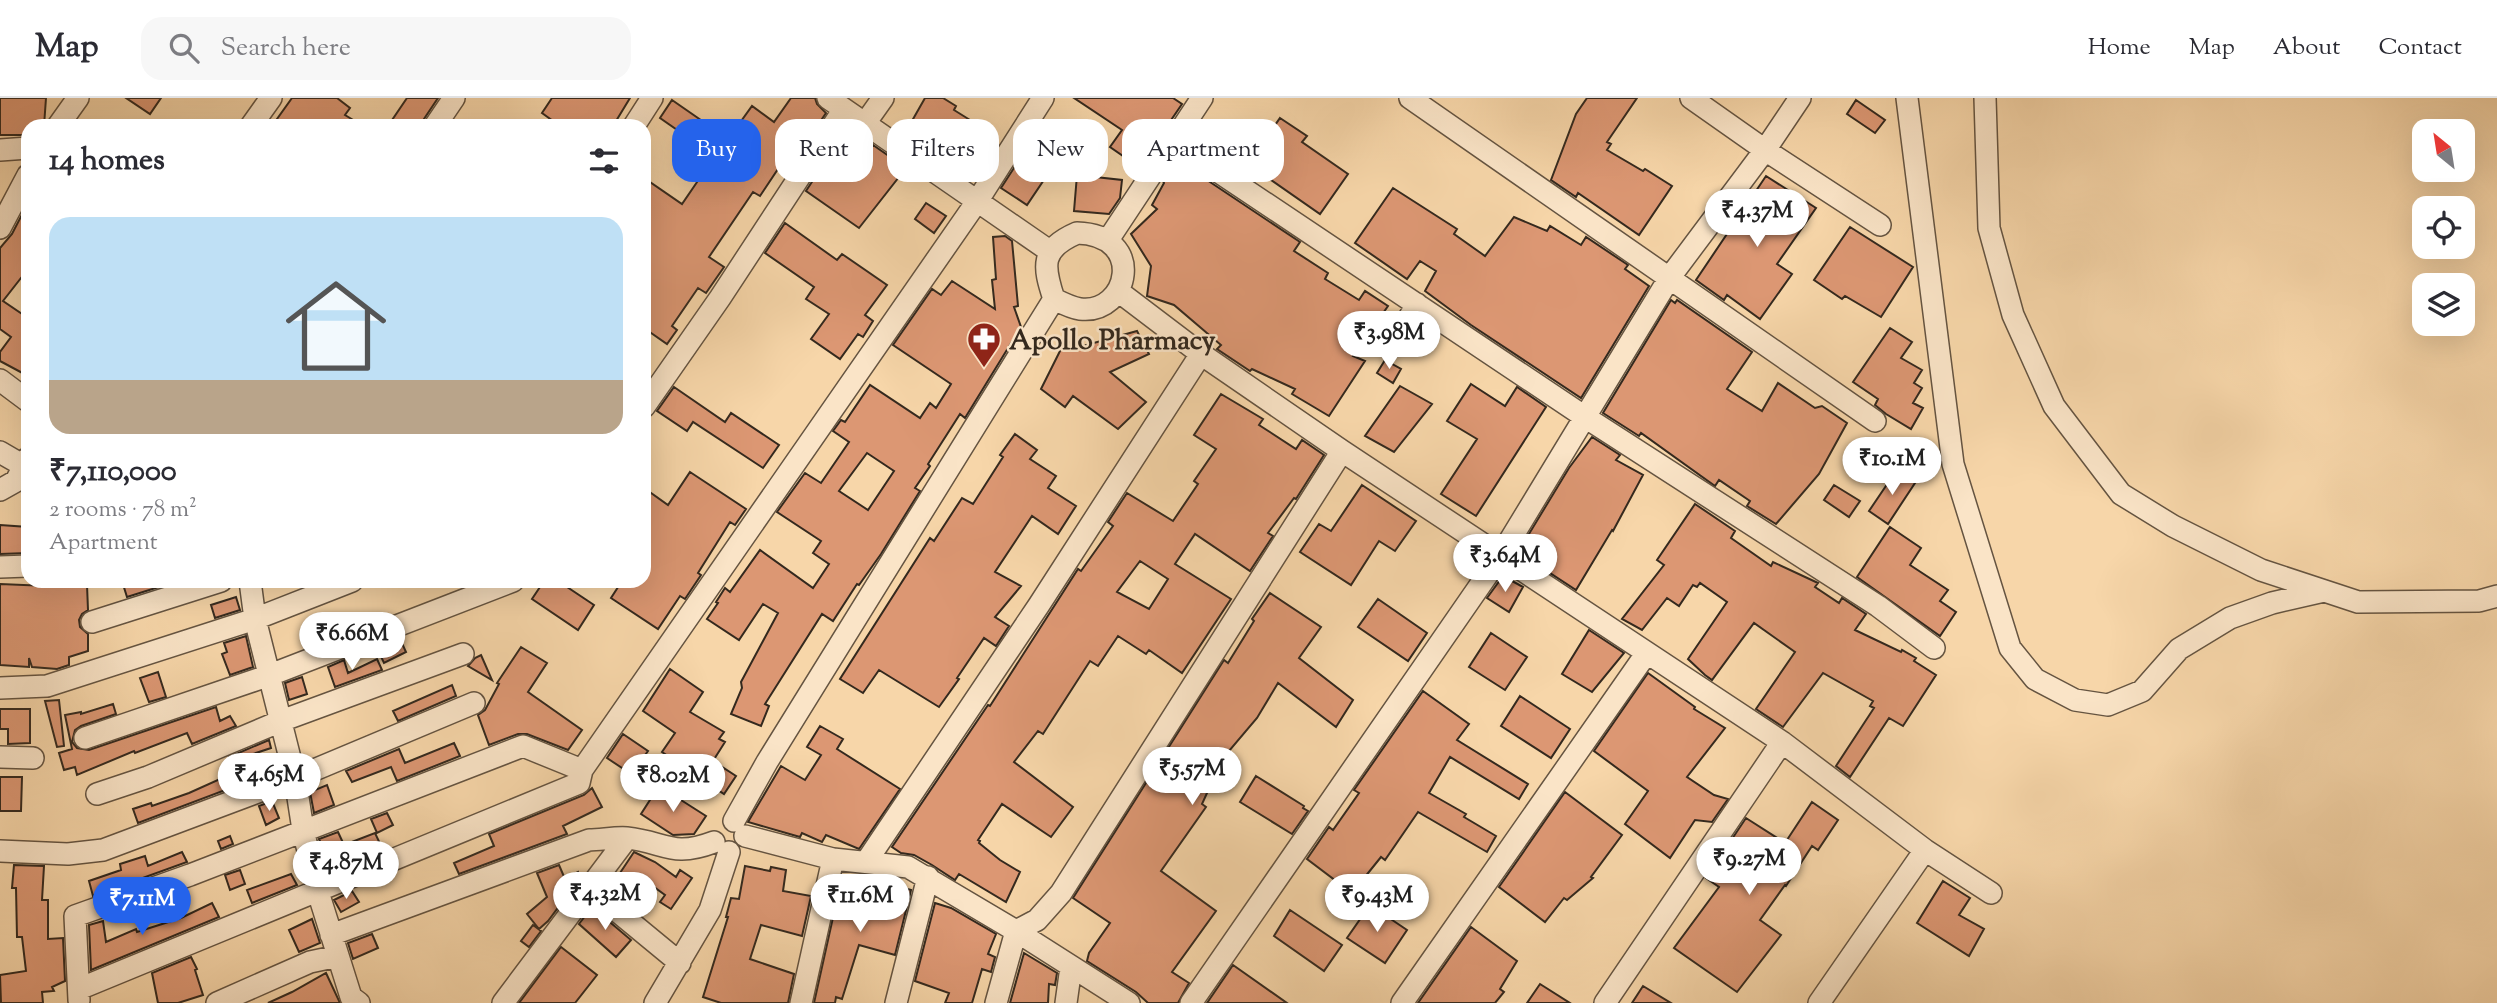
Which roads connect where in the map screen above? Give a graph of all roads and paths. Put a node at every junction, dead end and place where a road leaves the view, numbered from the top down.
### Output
1 (78, 98) edge
2 (271, 98) edge
3 (454, 98) edge
4 (652, 98) edge
5 (883, 98) edge
6 (1043, 98) edge
7 (1202, 98) edge
8 (1410, 98) edge
9 (1691, 98) edge
10 (1800, 98) edge
11 (1907, 98) edge
12 (1985, 98) edge
13 (836, 103) edge
14 (63, 119) edge
15 (256, 119) edge
16 (440, 119) edge
17 (638, 119) edge
18 (861, 119) edge
19 (868, 119) edge
20 (1189, 119) edge
21 (873, 127) edge
22 (21, 148) edge
23 (0, 150) edge
24 (1765, 150) junction
25 (1147, 182) edge
26 (1234, 182) edge
27 (21, 188) edge
28 (978, 200) junction
29 (1880, 225) dead end
30 (0, 228) edge
31 (1108, 240) junction
32 (1051, 252) junction
33 (1670, 277) junction
34 (1118, 291) junction
35 (1055, 299) junction
36 (1417, 304) junction
37 (1393, 346) dead end
38 (1201, 355) junction
39 (0, 380) edge
40 (21, 396) edge
41 (651, 397) edge
42 (1585, 417) junction
43 (1875, 421) dead end
44 (0, 452) edge
45 (1342, 452) junction
46 (21, 461) edge
47 (21, 473) edge
48 (0, 490) edge
49 (1501, 555) junction
50 (21, 566) edge
51 (0, 567) edge
52 (199, 588) edge
53 (251, 588) edge
54 (335, 588) edge
55 (495, 588) edge
56 (2324, 591) junction
57 (2497, 596) edge
58 (255, 620) junction
59 (92, 622) dead end
60 (1934, 648) dead end
61 (463, 654) dead end
62 (1646, 654) junction
63 (270, 675) junction
64 (0, 688) edge
65 (474, 703) dead end
66 (281, 721) junction
67 (85, 738) dead end
68 (1782, 743) junction
69 (0, 757) edge
70 (33, 758) dead end
71 (582, 770) junction
72 (295, 778) junction
73 (97, 794) dead end
74 (740, 829) junction
75 (303, 830) junction
76 (627, 838) junction
77 (721, 847) junction
78 (1925, 850) junction
79 (0, 852) edge
80 (833, 859) junction
81 (866, 862) junction
82 (928, 877) junction
83 (589, 888) junction
84 (318, 892) junction
85 (1991, 893) dead end
86 (1016, 931) junction
87 (331, 935) junction
88 (338, 957) junction
89 (680, 963) junction
90 (1070, 967) junction
91 (79, 996) edge
92 (349, 1001) edge
93 (659, 1001) edge
94 (217, 1003) edge
95 (503, 1003) edge
96 (801, 1003) edge
97 (896, 1003) edge
98 (996, 1003) edge
99 (1066, 1003) edge
100 (1129, 1003) edge
101 (1191, 1003) edge
102 (1402, 1003) edge
103 (1605, 1003) edge
104 (1819, 1003) edge

1 - 14 street
2 - 15 street
3 - 16 street
4 - 17 street
5 - 19 street
6 - 28 street
7 - 20 street
8 - 33 street
9 - 24 street
10 - 24 street
11 - 56 street
12 - 56 street
13 - 18 street
13 - 41 street
21 - 28 street
22 - 23 street
24 - 29 street
24 - 33 street
25 - 31 street
26 - 36 street
27 - 30 street
28 - 32 street
28 - 71 street
31 - 32 street
31 - 34 street
32 - 35 street
33 - 42 street
33 - 43 street
34 - 35 street
34 - 38 street
35 - 74 street
36 - 37 street
36 - 42 street
38 - 45 street
38 - 81 street
39 - 40 street
42 - 49 street
42 - 60 street
44 - 46 street
45 - 49 street
45 - 86 street
47 - 48 street
49 - 62 street
49 - 101 street
50 - 51 street
52 - 59 street
53 - 58 street
54 - 58 street
55 - 63 street
56 - 57 street
58 - 63 street
58 - 64 street
61 - 66 street
62 - 68 street
62 - 102 street
63 - 66 street
63 - 67 street
65 - 72 street
66 - 72 street
66 - 73 street
68 - 78 street
68 - 103 street
69 - 70 street
71 - 75 street
71 - 84 street
72 - 75 street
72 - 79 street
74 - 77 street
74 - 77 street
74 - 80 street
75 - 84 street
75 - 91 street
76 - 77 street
76 - 83 street
76 - 87 street
77 - 89 street
78 - 85 street
78 - 104 street
80 - 81 street
80 - 96 street
81 - 82 street
82 - 86 street
82 - 97 street
83 - 89 street
83 - 95 street
84 - 87 street
84 - 91 street
86 - 90 street
86 - 98 street
87 - 88 street
88 - 92 street
88 - 94 street
89 - 93 street
90 - 99 street
90 - 100 street

